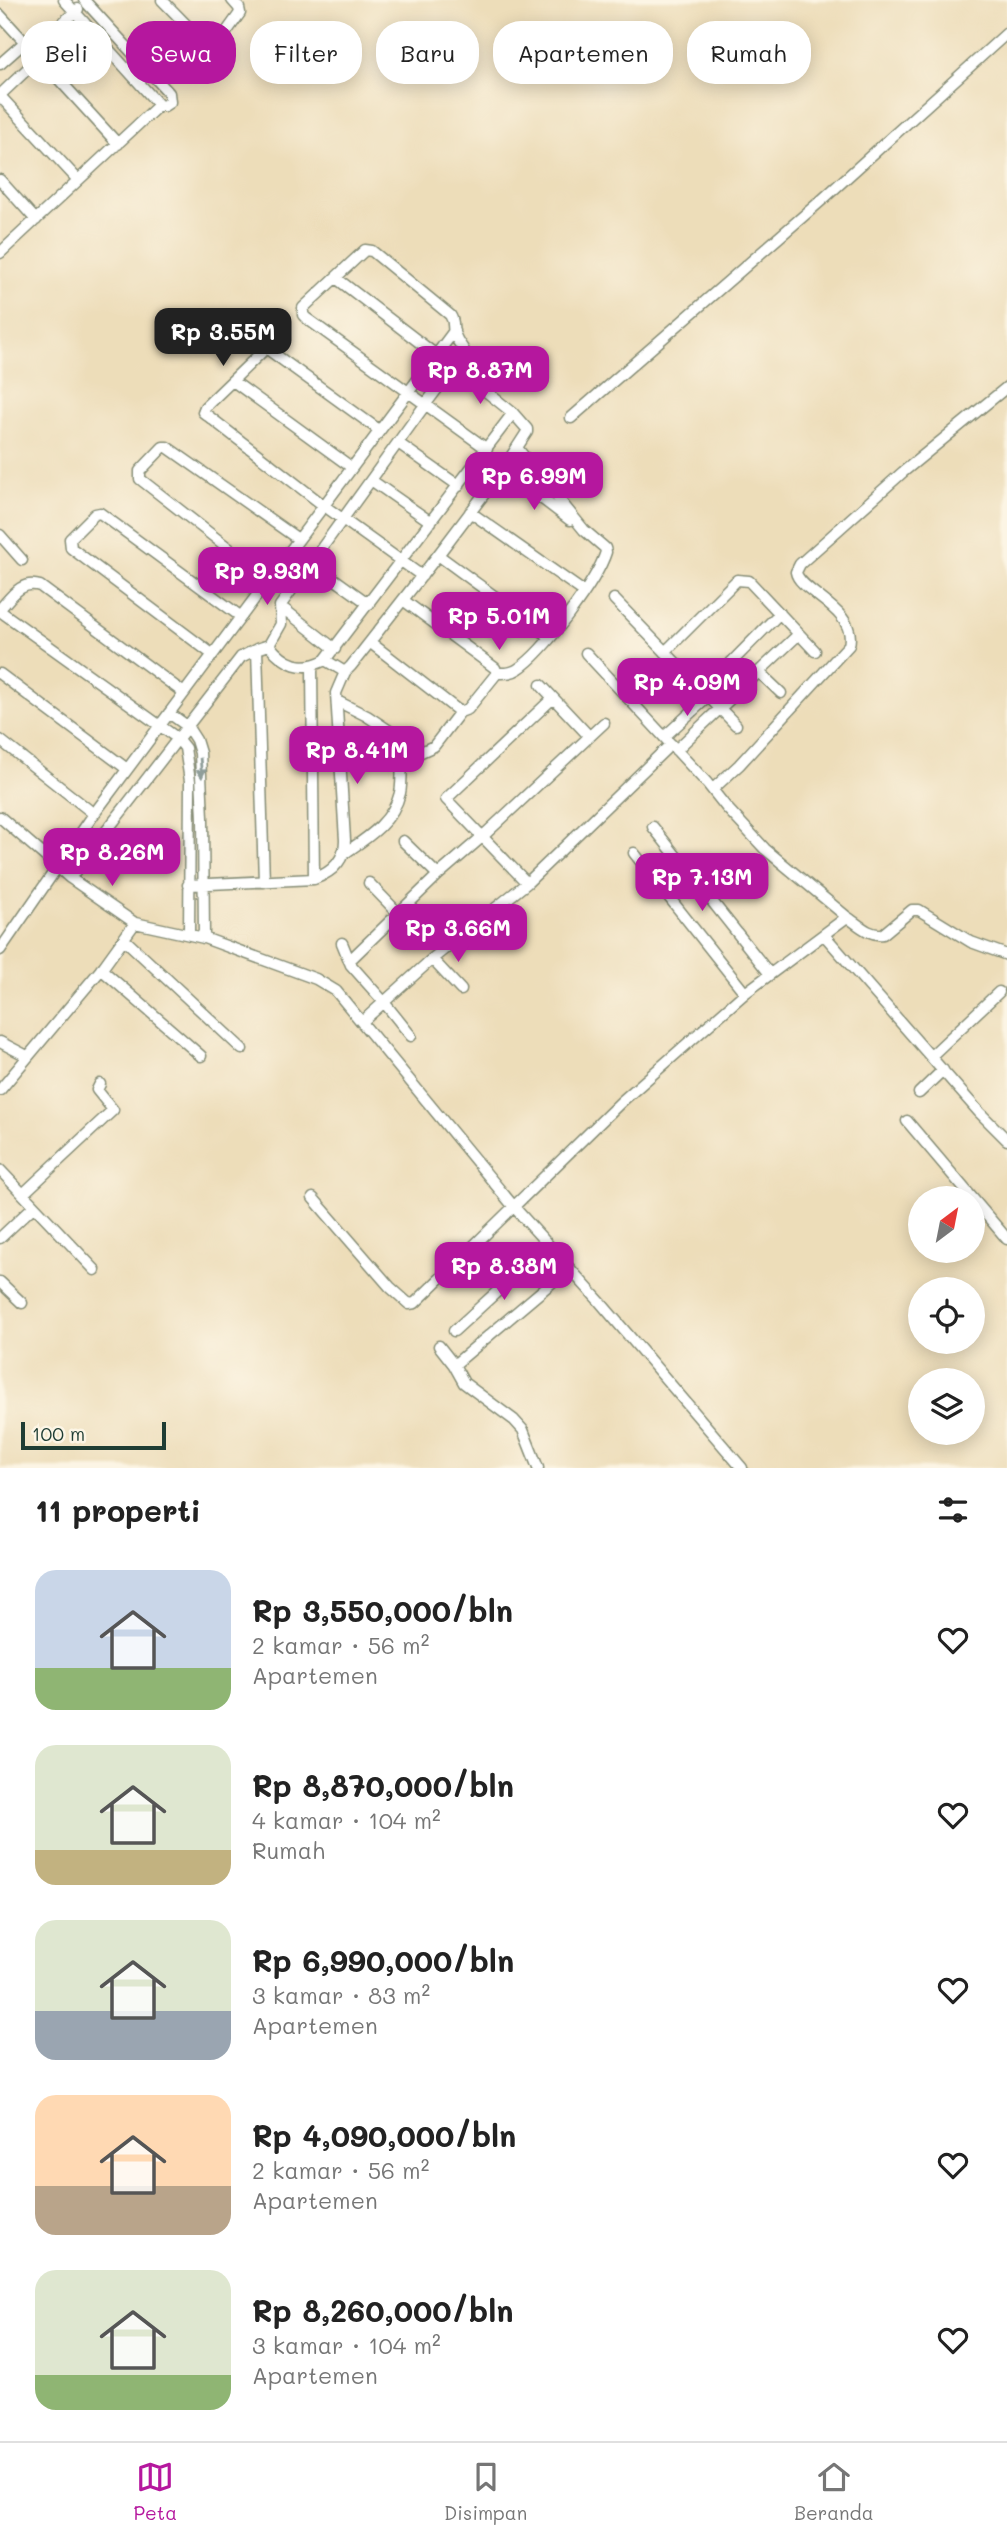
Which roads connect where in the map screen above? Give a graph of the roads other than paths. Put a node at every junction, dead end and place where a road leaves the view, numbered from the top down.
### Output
1 (64, 0) edge
2 (162, 0) edge
3 (232, 0) edge
4 (85, 1) edge
5 (75, 12) junction
6 (0, 15) edge
7 (65, 21) edge
8 (1007, 33) edge
9 (21, 39) edge
10 (21, 46) edge
11 (0, 64) edge
12 (21, 76) edge
13 (63, 84) edge
14 (0, 96) edge
15 (159, 105) junction
16 (118, 145) junction
17 (0, 180) edge
18 (78, 180) junction
19 (36, 220) junction
20 (0, 253) edge
21 (336, 278) junction
22 (454, 331) junction
23 (436, 355) junction
24 (463, 373) junction
25 (233, 381) junction
26 (1007, 387) edge
27 (407, 393) junction
28 (425, 405) junction
29 (513, 413) junction
30 (571, 418) dead end
31 (379, 430) junction
32 (398, 443) junction
33 (517, 448) junction
34 (487, 449) junction
35 (351, 467) junction
36 (503, 468) junction
37 (371, 480) junction
38 (459, 486) junction
39 (323, 505) junction
40 (470, 512) junction
41 (343, 519) junction
42 (432, 522) junction
43 (584, 530) junction
44 (1, 537) edge
45 (298, 539) junction
46 (438, 555) junction
47 (22, 560) dead end
48 (402, 561) junction
49 (312, 563) junction
50 (422, 576) junction
51 (268, 579) junction
52 (584, 592) junction
53 (614, 599) dead end
54 (402, 600) junction
55 (369, 604) junction
56 (281, 606) junction
57 (0, 610) edge
58 (780, 613) junction
59 (240, 616) junction
60 (799, 634) junction
61 (550, 638) junction
62 (371, 643) junction
63 (269, 645) junction
64 (257, 649) junction
65 (335, 649) junction
66 (815, 650) dead end
67 (665, 652) junction
68 (586, 653) dead end
69 (212, 654) junction
70 (325, 660) junction
71 (312, 667) junction
72 (345, 672) junction
73 (759, 672) junction
74 (497, 673) junction
75 (0, 674) edge
76 (541, 685) dead end
77 (184, 693) junction
78 (781, 693) dead end
79 (706, 694) junction
80 (553, 698) junction
81 (337, 701) junction
82 (720, 708) junction
83 (460, 712) junction
84 (169, 713) junction
85 (604, 723) dead end
86 (736, 725) dead end
87 (159, 726) junction
88 (187, 726) junction
89 (589, 736) junction
90 (177, 738) junction
91 (401, 738) junction
92 (0, 740) edge
93 (670, 743) junction
94 (127, 769) junction
95 (713, 789) junction
96 (93, 814) junction
97 (0, 817) edge
98 (653, 827) dead end
99 (482, 837) junction
100 (404, 841) dead end
101 (345, 853) junction
102 (634, 853) dead end
103 (57, 866) junction
104 (438, 875) junction
105 (70, 878) junction
106 (314, 879) junction
107 (264, 881) junction
108 (369, 883) dead end
109 (527, 883) junction
110 (188, 885) junction
111 (204, 886) junction
112 (398, 913) junction
113 (847, 917) junction
114 (135, 923) junction
115 (188, 935) junction
116 (825, 936) junction
117 (204, 937) junction
118 (124, 939) junction
119 (342, 943) dead end
120 (0, 950) edge
121 (1007, 955) edge
122 (432, 958) junction
123 (349, 961) junction
124 (101, 969) junction
125 (769, 974) junction
126 (461, 990) dead end
127 (745, 992) junction
128 (999, 992) dead end
129 (383, 1001) junction
130 (363, 1021) junction
131 (411, 1036) dead end
132 (0, 1042) edge
133 (242, 1049) dead end
134 (27, 1056) junction
135 (201, 1056) dead end
136 (931, 1056) junction
137 (943, 1070) junction
138 (100, 1084) dead end
139 (0, 1090) edge
140 (919, 1093) dead end
141 (907, 1121) dead end
142 (1007, 1140) edge
143 (0, 1170) edge
144 (23, 1194) junction
145 (313, 1198) dead end
146 (33, 1207) junction
147 (514, 1207) junction
148 (0, 1238) edge
149 (1007, 1239) edge
150 (548, 1245) junction
151 (569, 1268) junction
152 (95, 1270) dead end
153 (0, 1282) edge
154 (22, 1303) dead end
155 (454, 1331) dead end
156 (439, 1346) dead end
157 (454, 1365) junction
158 (538, 1468) edge
159 (742, 1468) edge

1 - 5 street
2 - 3 street
4 - 5 street
4 - 15 street
5 - 7 street
5 - 15 street
6 - 9 street
8 - 30 street
10 - 11 street
12 - 14 street
13 - 16 street
14 - 18 street
15 - 16 street
16 - 18 street
17 - 19 street
18 - 19 street
19 - 20 street
21 - 22 street
21 - 23 street
21 - 27 street
22 - 23 street
22 - 24 street
23 - 27 street
24 - 28 street
24 - 29 street
25 - 31 street
25 - 35 street
25 - 39 street
26 - 95 street
27 - 28 street
27 - 31 street
28 - 32 street
28 - 34 street
29 - 33 street
29 - 34 street
31 - 35 street
32 - 37 street
32 - 38 street
33 - 36 street
33 - 43 street
34 - 38 street
35 - 39 street
36 - 40 street
36 - 43 street
37 - 41 street
37 - 42 street
38 - 42 street
39 - 41 street
39 - 45 street
40 - 46 street
40 - 52 street
41 - 48 street
41 - 49 street
42 - 48 street
43 - 52 street
44 - 47 street
45 - 51 street
45 - 51 street
46 - 50 street
46 - 61 street
48 - 50 street
48 - 55 street
49 - 55 street
49 - 56 street
50 - 54 street
51 - 59 street
52 - 61 street
53 - 67 street
54 - 62 street
54 - 74 street
55 - 65 street
56 - 63 street
56 - 65 street
57 - 77 street
57 - 87 street
58 - 60 street
58 - 67 street
58 - 79 street
59 - 69 street
59 - 69 street
60 - 66 street
60 - 73 street
61 - 74 street
62 - 72 street
62 - 83 street
63 - 64 street
63 - 71 street
64 - 88 street
64 - 107 street
65 - 70 street
67 - 79 street
68 - 93 street
69 - 77 street
70 - 71 street
70 - 72 street
71 - 106 street
72 - 81 street
73 - 78 street
73 - 82 street
74 - 83 street
75 - 94 street
76 - 80 street
77 - 84 street
79 - 82 street
79 - 93 street
80 - 89 street
80 - 99 street
81 - 91 street
81 - 101 street
82 - 86 street
82 - 93 street
83 - 91 street
84 - 87 street
84 - 88 street
85 - 89 street
87 - 90 street
87 - 94 street
88 - 90 street
88 -> 111 street
89 - 99 street
90 - 105 street
90 - 110 street
91 - 101 street
92 - 96 street
93 - 95 street
93 - 109 street
94 - 96 street
95 - 113 street
96 - 103 street
97 - 103 street
98 - 125 street
99 - 104 street
99 - 109 street
100 - 104 street
101 - 106 street
102 - 127 street
103 - 105 street
103 - 120 street
104 - 112 street
105 - 114 street
106 - 107 street
107 - 111 street
108 - 112 street
109 - 122 street
110 - 111 street
110 - 115 street
111 - 117 street
112 - 123 street
113 - 116 street
113 - 121 street
114 - 115 street
114 - 118 street
115 - 117 street
116 - 125 street
116 - 136 street
117 - 130 street
118 - 124 street
118 - 133 street
119 - 123 street
122 - 126 street
122 - 129 street
123 - 129 street
124 - 134 street
124 - 135 street
125 - 127 street
127 - 147 street
128 - 136 street
129 - 130 street
129 - 131 street
130 - 147 street
132 - 134 street
134 - 139 street
136 - 137 street
137 - 140 street
137 - 142 street
138 - 144 street
141 - 149 street
143 - 144 street
144 - 146 street
145 - 147 street
146 - 148 street
146 - 152 street
147 - 150 street
150 - 151 street
150 - 155 street
151 - 157 street
151 - 159 street
153 - 154 street
156 - 157 street
157 - 158 street

